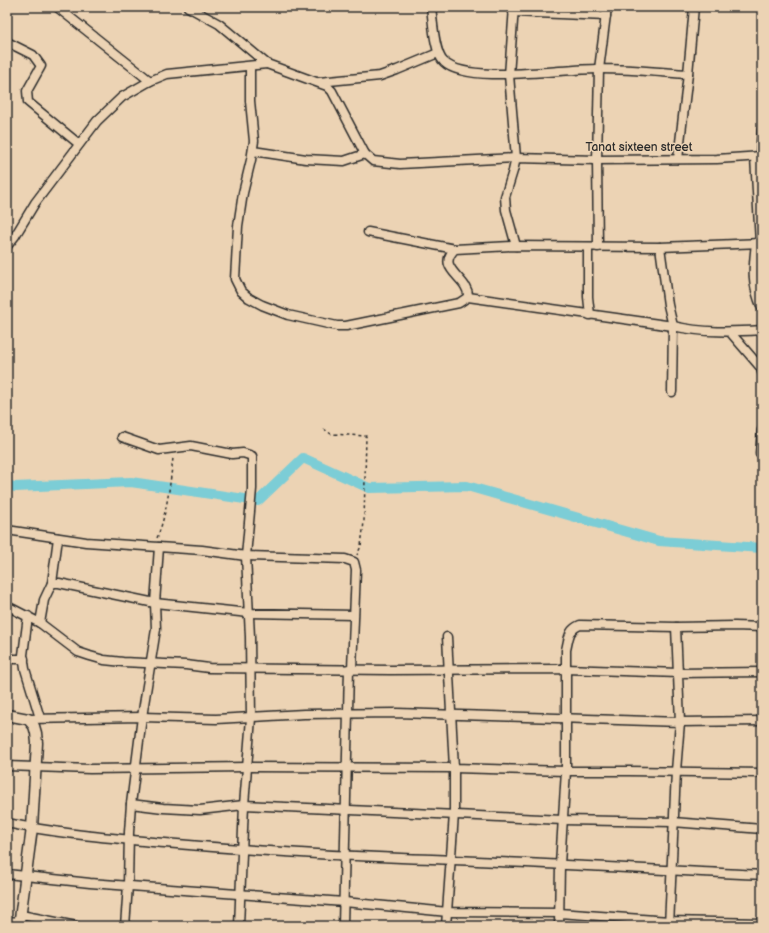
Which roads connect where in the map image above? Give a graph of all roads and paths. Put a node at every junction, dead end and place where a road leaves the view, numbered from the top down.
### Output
1 (57, 7) edge
2 (188, 7) edge
3 (432, 7) edge
4 (607, 7) edge
5 (694, 7) edge
6 (514, 10) edge
7 (606, 16) junction
8 (7, 42) edge
9 (438, 53) junction
10 (267, 64) junction
11 (250, 66) junction
12 (599, 69) junction
13 (688, 74) junction
14 (509, 75) junction
15 (150, 81) junction
16 (316, 82) junction
17 (762, 129) edge
18 (79, 144) junction
19 (253, 151) junction
20 (365, 154) junction
21 (759, 156) edge
22 (516, 158) junction
23 (678, 159) junction
24 (598, 160) junction
25 (368, 232) dead end
26 (759, 243) edge
27 (7, 246) edge
28 (516, 246) junction
29 (588, 247) junction
30 (598, 247) junction
31 (660, 247) junction
32 (455, 249) junction
33 (468, 297) junction
34 (762, 308) edge
35 (590, 315) junction
36 (673, 326) junction
37 (762, 330) edge
38 (730, 332) junction
39 (762, 372) edge
40 (672, 392) dead end
41 (324, 429) dead end
42 (762, 430) edge
43 (122, 437) dead end
44 (174, 448) junction
45 (760, 453) dead end
46 (7, 530) edge
47 (58, 538) junction
48 (156, 547) junction
49 (246, 556) junction
50 (354, 562) junction
51 (52, 584) junction
52 (155, 602) junction
53 (7, 606) edge
54 (249, 613) junction
55 (353, 615) junction
56 (28, 616) junction
57 (40, 623) junction
58 (676, 627) junction
59 (762, 628) edge
60 (447, 637) dead end
61 (7, 659) edge
62 (24, 659) junction
63 (151, 664) junction
64 (250, 668) junction
65 (351, 669) junction
66 (566, 669) junction
67 (449, 670) junction
68 (762, 672) edge
69 (678, 673) junction
70 (348, 714) junction
71 (7, 715) edge
72 (451, 715) junction
73 (142, 717) junction
74 (40, 718) junction
75 (251, 718) junction
76 (28, 719) junction
77 (567, 719) junction
78 (762, 721) edge
79 (680, 722) junction
80 (7, 766) edge
81 (36, 767) junction
82 (247, 767) junction
83 (135, 768) junction
84 (347, 768) junction
85 (454, 768) junction
86 (676, 771) junction
87 (566, 772) junction
88 (762, 773) edge
89 (131, 804) junction
90 (244, 805) junction
91 (346, 810) junction
92 (454, 814) junction
93 (563, 820) junction
94 (674, 822) junction
95 (7, 823) edge
96 (32, 828) junction
97 (762, 829) edge
98 (129, 840) junction
99 (242, 850) junction
100 (345, 856) junction
101 (451, 860) junction
102 (560, 864) junction
103 (671, 870) junction
104 (7, 874) edge
105 (762, 875) edge
106 (26, 876) junction
107 (128, 885) junction
108 (241, 894) junction
109 (344, 902) junction
110 (448, 912) junction
111 (559, 913) junction
112 (7, 921) edge
113 (20, 921) edge
114 (669, 923) edge
115 (762, 923) edge
116 (76, 926) edge
117 (125, 926) edge
118 (238, 926) edge
119 (343, 926) edge
120 (446, 926) edge
121 (559, 926) edge

1 - 15 street
2 - 10 street
3 - 9 street
4 - 7 street
5 - 13 street
6 - 7 street
6 - 14 street
7 - 12 street
8 - 18 street
9 - 14 street
9 - 16 street
10 - 11 street
10 - 16 street
11 - 15 street
11 - 19 street
12 - 13 street
12 - 14 street
12 - 24 street
13 - 23 street
14 - 22 street
15 - 18 street
16 - 20 street
17 - 21 street
18 - 27 street
19 - 20 street
19 - 33 street
20 - 22 street, Tanat sixteen street
21 - 23 street, Tanat sixteen street
21 - 26 street
22 - 24 street, Tanat sixteen street
22 - 28 street
23 - 24 street, Tanat sixteen street
24 - 30 street
25 - 32 street
26 - 31 street
26 - 34 street
28 - 29 street
28 - 32 street
29 - 30 street
29 - 35 street
30 - 31 street
31 - 36 street
32 - 33 street
33 - 35 street
35 - 36 street
36 - 38 street
36 - 40 street
37 - 38 street
38 - 39 street
41 - 50 path
42 - 45 street
43 - 44 street
44 - 48 path
44 - 49 street
46 - 47 street
47 - 48 street
47 - 51 street
48 - 49 street
48 - 52 street
49 - 50 street
49 - 54 street
50 - 55 street
51 - 52 street
51 - 57 street
52 - 54 street
52 - 63 street
53 - 56 street
54 - 55 street
54 - 64 street
55 - 65 street
56 - 57 street
56 - 62 street
57 - 63 street
58 - 59 street
58 - 66 street
58 - 69 street
60 - 67 street
61 - 62 street
62 - 74 street
63 - 64 street
63 - 73 street
64 - 65 street
64 - 75 street
65 - 67 street
65 - 70 street
66 - 67 street
66 - 69 street
66 - 77 street
67 - 72 street
68 - 69 street
69 - 79 street
70 - 72 street
70 - 75 street
70 - 84 street
71 - 76 street
72 - 77 street
72 - 85 street
73 - 74 street
73 - 75 street
73 - 83 street
74 - 76 street
75 - 82 street
76 - 81 street
77 - 79 street
77 - 87 street
78 - 79 street
79 - 86 street
80 - 81 street
81 - 83 street
81 - 96 street
82 - 83 street
82 - 84 street
82 - 90 street
83 - 89 street
84 - 85 street
84 - 91 street
85 - 87 street
85 - 92 street
86 - 87 street
86 - 88 street
86 - 94 street
87 - 93 street
89 - 90 street
89 - 98 street
90 - 91 street
90 - 99 street
91 - 92 street
91 - 100 street
92 - 93 street
92 - 101 street
93 - 94 street
93 - 102 street
94 - 97 street
94 - 103 street
95 - 96 street
96 - 98 street
96 - 106 street
98 - 99 street
98 - 107 street
99 - 100 street
99 - 108 street
100 - 101 street
100 - 109 street
101 - 102 street
101 - 110 street
102 - 103 street
102 - 111 street
103 - 105 street
103 - 114 street
104 - 106 street
106 - 107 street
106 - 113 street
107 - 108 street
107 - 117 street
108 - 109 street
108 - 118 street
109 - 110 street
109 - 119 street
110 - 111 street
110 - 120 street
111 - 114 street
111 - 121 street
112 - 113 street
113 - 116 street
114 - 115 street

